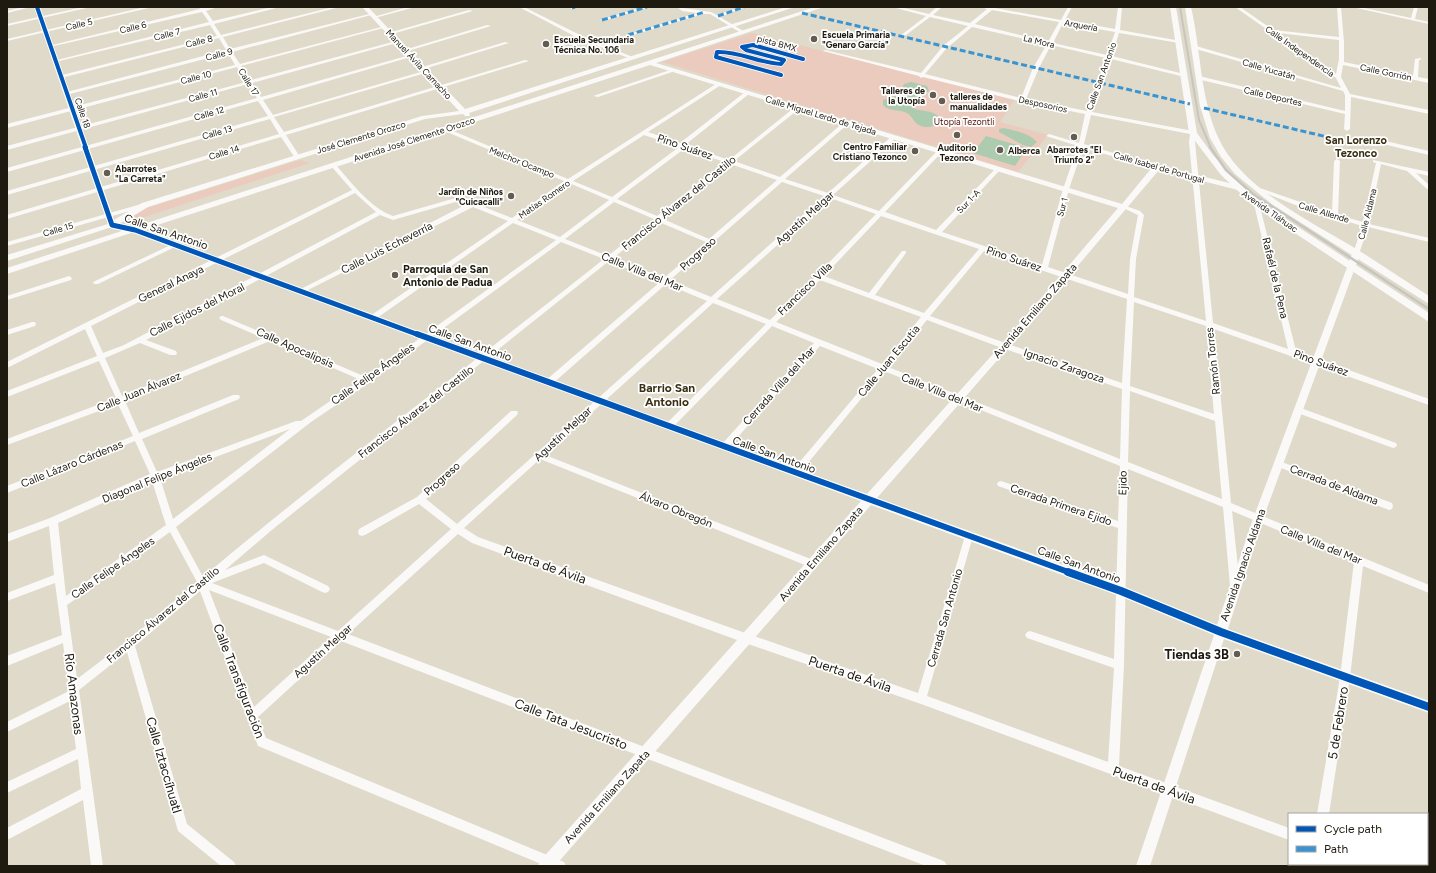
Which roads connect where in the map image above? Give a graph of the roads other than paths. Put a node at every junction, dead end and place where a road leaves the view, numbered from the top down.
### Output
1 (29, 7) edge
2 (37, 7) edge
3 (89, 7) edge
4 (151, 7) edge
5 (216, 7) edge
6 (278, 7) edge
7 (338, 7) edge
8 (367, 7) edge
9 (413, 7) edge
10 (521, 7) edge
11 (647, 7) edge
12 (679, 7) edge
13 (744, 7) edge
14 (792, 7) edge
15 (894, 7) edge
16 (940, 7) edge
17 (982, 7) edge
18 (1070, 7) edge
19 (1120, 7) edge
20 (1173, 7) edge
21 (1188, 7) edge
22 (1237, 7) edge
23 (1339, 7) edge
24 (1354, 7) edge
25 (1416, 7) edge
26 (202, 8) edge
27 (815, 8) edge
28 (992, 8) edge
29 (471, 11) dead end
30 (7, 12) edge
31 (705, 12) junction
32 (929, 15) junction
33 (374, 16) junction
34 (718, 16) junction
35 (40, 18) junction
36 (1413, 19) junction
37 (602, 20) dead end
38 (1061, 22) junction
39 (212, 23) junction
40 (1429, 23) edge
41 (7, 25) edge
42 (971, 25) junction
43 (489, 26) dead end
44 (733, 26) junction
45 (385, 27) junction
46 (45, 31) junction
47 (1271, 31) junction
48 (743, 32) junction
49 (1116, 32) junction
50 (390, 33) junction
51 (220, 36) junction
52 (628, 36) dead end
53 (902, 37) dead end
54 (1341, 39) junction
55 (7, 40) edge
56 (398, 42) junction
57 (1179, 42) junction
58 (507, 43) dead end
59 (1048, 43) junction
60 (50, 46) junction
61 (1194, 47) junction
62 (406, 50) junction
63 (230, 51) junction
64 (825, 52) dead end
65 (412, 56) junction
66 (1109, 57) junction
67 (633, 58) junction
68 (1420, 59) dead end
69 (55, 61) junction
70 (527, 61) dead end
71 (649, 63) junction
72 (1183, 63) junction
73 (1343, 63) junction
74 (1197, 65) junction
75 (239, 66) junction
76 (424, 70) junction
77 (675, 70) junction
78 (919, 75) junction
79 (1185, 75) junction
80 (61, 76) junction
81 (1338, 77) junction
82 (1199, 78) junction
83 (1415, 78) junction
84 (1429, 81) edge
85 (249, 82) junction
86 (719, 84) junction
87 (441, 87) junction
88 (1346, 92) junction
89 (66, 93) junction
90 (747, 93) junction
91 (596, 96) dead end
92 (260, 99) junction
93 (1023, 100) junction
94 (457, 105) junction
95 (797, 108) junction
96 (73, 109) junction
97 (464, 112) junction
98 (1429, 112) edge
99 (1348, 113) junction
100 (1088, 114) junction
101 (271, 116) junction
102 (424, 117) junction
103 (472, 120) junction
104 (846, 123) junction
105 (7, 126) edge
106 (79, 129) junction
107 (444, 129) junction
108 (1347, 129) dead end
109 (644, 133) junction
110 (1194, 133) junction
111 (283, 135) junction
112 (1049, 136) dead end
113 (894, 137) junction
114 (1372, 140) dead end
115 (1081, 145) junction
116 (682, 146) junction
117 (7, 148) edge
118 (85, 148) junction
119 (940, 151) junction
120 (1429, 153) edge
121 (297, 157) junction
122 (1337, 160) dead end
123 (729, 162) junction
124 (333, 165) junction
125 (1157, 167) junction
126 (92, 168) junction
127 (998, 169) junction
128 (1408, 169) junction
129 (7, 170) edge
130 (1429, 174) edge
131 (1195, 177) junction
132 (781, 179) junction
133 (569, 181) junction
134 (1238, 188) junction
135 (1429, 188) edge
136 (100, 189) junction
137 (1066, 189) junction
138 (356, 190) junction
139 (7, 193) edge
140 (830, 195) junction
141 (614, 200) junction
142 (473, 204) junction
143 (1257, 204) junction
144 (145, 205) junction
145 (1286, 205) junction
146 (1124, 207) junction
147 (380, 212) junction
148 (880, 212) junction
149 (108, 214) junction
150 (1335, 215) junction
151 (7, 217) edge
152 (658, 219) junction
153 (514, 220) junction
154 (1366, 224) junction
155 (112, 225) junction
156 (135, 230) junction
157 (938, 232) junction
158 (561, 239) junction
159 (1429, 240) edge
160 (711, 242) junction
161 (7, 244) edge
162 (175, 245) junction
163 (983, 248) junction
164 (904, 252) dead end
165 (1356, 254) junction
166 (7, 258) edge
167 (610, 258) junction
168 (217, 261) junction
169 (1351, 265) junction
170 (1044, 269) junction
171 (7, 271) edge
172 (1064, 276) junction
173 (261, 277) junction
174 (819, 277) junction
175 (69, 278) dead end
176 (96, 282) dead end
177 (666, 282) junction
178 (300, 292) junction
179 (871, 295) junction
180 (7, 298) edge
181 (1130, 298) junction
182 (711, 300) junction
183 (1429, 301) edge
184 (926, 316) junction
185 (223, 318) dead end
186 (372, 318) junction
187 (1429, 318) edge
188 (32, 324) dead end
189 (770, 324) junction
190 (1210, 325) junction
191 (87, 326) junction
192 (7, 333) edge
193 (424, 337) junction
194 (270, 338) junction
195 (140, 340) junction
196 (818, 343) junction
197 (1005, 346) junction
198 (173, 353) dead end
199 (1293, 353) junction
200 (100, 357) junction
201 (483, 359) junction
202 (1316, 361) junction
203 (7, 366) edge
204 (883, 368) junction
205 (367, 380) junction
206 (548, 383) junction
207 (1126, 387) junction
208 (7, 394) edge
209 (236, 397) dead end
210 (958, 399) junction
211 (120, 400) junction
212 (599, 401) junction
213 (1429, 402) edge
214 (1298, 410) junction
215 (514, 413) dead end
216 (1219, 419) junction
217 (308, 420) junction
218 (669, 426) junction
219 (137, 438) junction
220 (7, 442) edge
221 (1393, 445) dead end
222 (724, 447) junction
223 (540, 456) junction
224 (1123, 464) junction
225 (1279, 464) junction
226 (795, 473) junction
227 (155, 476) junction
228 (1000, 484) dead end
229 (7, 490) edge
230 (420, 499) junction
231 (869, 500) junction
232 (1227, 506) junction
233 (1389, 506) dead end
234 (1258, 519) junction
235 (53, 521) junction
236 (171, 526) junction
237 (1122, 526) junction
238 (457, 529) junction
239 (362, 532) dead end
240 (969, 536) junction
241 (7, 538) edge
242 (1359, 560) junction
243 (813, 564) junction
244 (59, 577) junction
245 (202, 583) junction
246 (325, 589) dead end
247 (1235, 589) junction
248 (1429, 589) edge
249 (1121, 591) junction
250 (7, 597) edge
251 (62, 604) junction
252 (1221, 632) junction
253 (340, 635) junction
254 (1030, 636) dead end
255 (66, 637) junction
256 (748, 639) junction
257 (130, 644) junction
258 (7, 661) edge
259 (1119, 665) junction
260 (1345, 677) junction
261 (74, 691) junction
262 (921, 699) junction
263 (1429, 707) edge
264 (252, 715) junction
265 (7, 727) edge
266 (82, 752) junction
267 (646, 753) junction
268 (1113, 770) junction
269 (7, 788) edge
270 (1169, 791) junction
271 (87, 792) junction
272 (1323, 813) edge
273 (7, 834) edge
274 (1288, 834) edge
275 (547, 864) edge
276 (97, 866) edge
277 (230, 866) edge
278 (560, 866) edge
279 (941, 866) edge
280 (1143, 866) edge

1 - 30 street
2 - 35 street, Calle 18
3 - 35 street
4 - 46 street, Calle 5
5 - 26 street, Calle 6
6 - 39 street, Calle 7
7 - 51 street, Calle 8
8 - 33 street, Manuel Ávila Camacho
9 - 33 street, Calle 9
10 - 67 street
11 - 37 street
12 - 31 street
13 - 34 street
14 - 44 street, Avenida José Clemente Orozco
15 - 32 street, La Mora
16 - 32 street
17 - 28 street, Arquería
18 - 38 street
19 - 49 street, Calle San Antonio
20 - 57 main road, Avenida Tláhuac
21 - 61 main road, Avenida Tláhuac
22 - 47 street, Calle Independencia
23 - 54 street
24 - 36 street
25 - 36 street
26 - 39 street, Calle 17
26 - 60 street, Calle 6
27 - 48 street, Avenida José Clemente Orozco
28 - 38 street, Arquería
28 - 42 street
29 - 50 street
31 - 34 street
31 - 52 street
32 - 42 street, La Mora
32 - 53 street
33 - 45 street, Manuel Ávila Camacho
33 - 63 street, Calle 9
34 - 44 street
35 - 41 street
35 - 46 street, Calle 18
36 - 40 street
38 - 49 street, Arquería
38 - 59 street
39 - 51 street, Calle 17
39 - 69 street, Calle 7
42 - 59 street, La Mora
42 - 78 street
43 - 62 street
44 - 48 street
44 - 67 street, Avenida José Clemente Orozco
45 - 50 street, Manuel Ávila Camacho
45 - 75 street, Calle 10
46 - 55 street, Calle 5
46 - 60 street, Calle 18
47 - 54 street
47 - 81 street, Calle Independencia
48 - 71 street, Avenida José Clemente Orozco
49 - 57 street, Arquería
49 - 66 street, Calle San Antonio
50 - 56 street, Manuel Ávila Camacho
51 - 63 street, Calle 17
51 - 80 street, Calle 8
54 - 73 street
56 - 62 street, Manuel Ávila Camacho
56 - 85 street, Calle 11
57 - 72 main road, Avenida Tláhuac
58 - 76 street, Calle 13
59 - 66 street, La Mora
59 - 93 street
60 - 69 street, Calle 18
61 - 74 main road, Avenida Tláhuac
61 - 88 street, Calle Yucatán
62 - 65 street, Manuel Ávila Camacho
63 - 75 street, Calle 17
63 - 89 street, Calle 9
64 - 78 street, Desposorios
65 - 76 street, Manuel Ávila Camacho
65 - 92 street, Calle 12
66 - 79 street, La Mora
66 - 100 street, Calle San Antonio
67 - 71 street, Calle Miguel Lerdo de Tejada
67 - 97 street, Avenida José Clemente Orozco
68 - 83 street
69 - 80 street, Calle 18
70 - 87 street, Calle 14
71 - 77 street, Calle Miguel Lerdo de Tejada
71 - 103 street, Avenida José Clemente Orozco
72 - 74 main road
72 - 79 main road, Avenida Tláhuac
73 - 81 street
73 - 83 street, Calle Gorrión
74 - 82 main road, Avenida Tláhuac
75 - 85 street, Calle 17
75 - 96 street, Calle 10
76 - 87 street, Manuel Ávila Camacho
76 - 101 street, Calle 13
77 - 86 street, Calle Miguel Lerdo de Tejada
77 - 91 street
78 - 93 street, Desposorios
79 - 110 main road, Avenida Tláhuac
80 - 89 street, Calle 18
81 - 88 street, Calle Independencia
82 - 99 street, Calle Deportes
82 - 145 main road, Avenida Tláhuac
83 - 84 street, Calle Gorrión
85 - 92 street, Calle 17
85 - 106 street, Calle 11
86 - 90 street, Calle Miguel Lerdo de Tejada
86 - 109 street, Matías Romero
87 - 94 street, Manuel Ávila Camacho
87 - 111 street, Calle 14
88 - 98 street, Calle Yucatán
88 - 99 street, Calle Independencia
89 - 96 street, Calle 18
90 - 95 street, Calle Miguel Lerdo de Tejada
90 - 116 street, Calle Felipe Ángeles
92 - 101 street, Calle 17
92 - 118 street, Calle 12
93 - 100 street, Desposorios
94 - 97 street, Manuel Ávila Camacho
94 - 102 street, José Clemente Orozco
95 - 104 street, Calle Miguel Lerdo de Tejada
95 - 123 street, Francisco Álvarez del Castillo
96 - 105 street, Calle 10
96 - 106 street, Calle 18
97 - 102 street, José Clemente Orozco
97 - 103 street, Manuel Ávila Camacho
99 - 108 street, Calle Independencia
100 - 110 street, Desposorios
100 - 115 street, Calle San Antonio
101 - 111 street, Calle 17
101 - 126 street, Calle 13
102 - 121 street, José Clemente Orozco
103 - 107 street, Avenida José Clemente Orozco
104 - 113 street, Calle Miguel Lerdo de Tejada
104 - 132 street, Progreso
106 - 117 street, Calle 11
106 - 118 street, Calle 18
107 - 124 street, Avenida José Clemente Orozco
107 - 133 street, Melchor Ocampo
109 - 116 street, Pino Suárez
109 - 133 street, Matías Romero
110 - 131 street, Ramón Torres
110 - 134 main road, Avenida Tláhuac
111 - 121 street, Calle 17
111 - 136 street, Calle 14
112 - 115 street, Calle Isabel de Portugal
113 - 119 street, Calle Miguel Lerdo de Tejada
113 - 140 street, Agustín Melgar
114 - 120 street
115 - 125 street, Calle Isabel de Portugal
115 - 137 street, Sur 1
116 - 123 street, Pino Suárez
116 - 141 street, Calle Felipe Ángeles
118 - 126 street, Calle 18
118 - 129 street, Calle 12
119 - 127 street, Calle Miguel Lerdo de Tejada
119 - 148 street, Francisco Villa
121 - 144 street
122 - 150 street
123 - 132 street, Pino Suárez
123 - 152 street, Francisco Álvarez del Castillo
124 - 138 street
124 - 156 street, Avenida José Clemente Orozco
125 - 131 street, Calle Isabel de Portugal
125 - 146 street, Avenida Emiliano Zapata
126 - 136 street, Calle 18
126 - 139 street, Calle 13
127 - 137 street, Calle Miguel Lerdo de Tejada
127 - 157 street, Sur 1-A
128 - 130 street
128 - 135 street
128 - 154 street, Calle Aldama
131 - 134 street, Calle Isabel de Portugal
131 - 190 street, Ramón Torres
132 - 140 street, Pino Suárez
132 - 160 street, Progreso
133 - 141 street, Melchor Ocampo
133 - 153 street, Matías Romero
134 - 143 main road, Avenida Tláhuac
136 - 149 street, Calle 18
136 - 151 street, Calle 14
137 - 146 street, Calle Miguel Lerdo de Tejada
137 - 170 street, Sur 1
138 - 147 street
138 - 168 street, General Anaya
140 - 148 street, Pino Suárez
140 - 182 street, Agustín Melgar
141 - 152 street, Melchor Ocampo
141 - 158 street, Calle Felipe Ángeles
142 - 147 street, Calle Villa del Mar
142 - 153 street, Calle Villa del Mar
142 - 178 street, Calle Luis Echeverría
143 - 169 main road, Avenida Tláhuac
143 - 199 street, Rafaél de la Pena
144 - 149 street
144 - 155 street
145 - 150 street, Calle Allende
145 - 165 main road, Avenida Tláhuac
146 - 172 street, Avenida Emiliano Zapata
146 - 181 street, Ejido
147 - 173 street, Calle Ejidos del Moral
148 - 157 street, Pino Suárez
148 - 174 street, Francisco Villa
149 - 155 street, Calle 18
149 - 161 street, Calle 15
150 - 154 street, Calle Allende
152 - 160 street, Melchor Ocampo
152 - 167 street, Francisco Álvarez del Castillo
153 - 158 street, Calle Villa del Mar
153 - 186 street, Matías Romero
154 - 159 street, Calle Allende
154 - 165 street, Calle Aldama
155 - 156 street, Calle San Antonio
155 - 166 street
156 - 162 street, Calle San Antonio
156 - 171 street, Avenida José Clemente Orozco
157 - 163 street, Pino Suárez
158 - 167 street, Calle Villa del Mar
158 - 193 street, Calle Felipe Ángeles
160 - 177 street, Progreso
162 - 168 street, Calle San Antonio
162 - 176 street
163 - 170 street, Pino Suárez
163 - 184 street, Calle Juan Escutia
164 - 179 street
165 - 169 street, Calle Aldama
165 - 183 main road, Avenida Tláhuac
167 - 177 street, Calle Villa del Mar
167 - 201 street, Francisco Álvarez del Castillo
168 - 173 street, Calle San Antonio
168 - 191 street, General Anaya
169 - 187 main road, Avenida Tláhuac
169 - 202 street, Avenida Ignacio Aldama
170 - 172 street, Pino Suárez
172 - 181 street, Pino Suárez
172 - 197 street, Avenida Emiliano Zapata
173 - 178 street, Calle San Antonio
173 - 195 street, Calle Ejidos del Moral
174 - 179 street, Ignacio Zaragoza
174 - 189 street, Francisco Villa
175 - 180 street
177 - 182 street, Calle Villa del Mar
177 - 206 street, Progreso
178 - 186 street, Calle San Antonio
179 - 184 street, Ignacio Zaragoza
181 - 190 street, Pino Suárez
181 - 207 street, Ejido
182 - 189 street, Calle Villa del Mar
182 - 212 street, Agustín Melgar
184 - 197 street, Ignacio Zaragoza
184 - 204 street, Calle Juan Escutia
185 - 194 street, Calle Apocalipsis
186 - 193 street, Calle San Antonio
188 - 192 street
189 - 196 street, Calle Villa del Mar
189 - 218 street, Francisco Villa
190 - 199 street, Pino Suárez
190 - 216 street, Ramón Torres
191 - 200 street, Calle Transfiguración
191 - 203 street, General Anaya
193 - 201 street, Calle San Antonio
193 - 205 street, Calle Felipe Ángeles
194 - 205 street, Calle Apocalipsis
194 - 211 street, Calle Juan Álvarez
195 - 198 street
195 - 200 street, Calle Ejidos del Moral
196 - 204 street, Calle Villa del Mar
196 - 222 street, Cerrada Villa del Mar
197 - 207 street, Ignacio Zaragoza
197 - 210 street, Avenida Emiliano Zapata
199 - 202 street, Pino Suárez
200 - 208 street, Calle Ejidos del Moral
200 - 211 street, Calle Transfiguración
201 - 206 street, Calle San Antonio
201 - 245 street, Francisco Álvarez del Castillo
202 - 213 street, Pino Suárez
202 - 214 street, Avenida Ignacio Aldama
204 - 210 street, Calle Villa del Mar
204 - 226 street, Calle Juan Escutia
205 - 217 street, Calle Felipe Ángeles
206 - 212 street, Calle San Antonio
207 - 216 street, Ignacio Zaragoza
207 - 224 street, Ejido
209 - 219 street, Calle Lázaro Cárdenas
210 - 224 street, Calle Villa del Mar
210 - 231 street, Avenida Emiliano Zapata
211 - 219 street, Calle Transfiguración
211 - 220 street, Calle Juan Álvarez
212 - 218 street, Calle San Antonio
212 - 223 street, Agustín Melgar
214 - 221 street
214 - 225 street, Avenida Ignacio Aldama
215 - 230 street, Progreso
216 - 232 street, Ramón Torres
217 - 227 street, Diagonal Felipe Ángeles
217 - 236 street, Calle Felipe Ángeles
218 - 222 street, Calle San Antonio
219 - 227 street, Calle Transfiguración
219 - 229 street, Calle Lázaro Cárdenas
222 - 226 street, Calle San Antonio
223 - 238 street, Agustín Melgar
223 - 243 street, Álvaro Obregón
224 - 232 street, Calle Villa del Mar
224 - 237 street, Ejido
225 - 233 street, Cerrada de Aldama
225 - 234 street, Avenida Ignacio Aldama
226 - 231 street, Calle San Antonio
227 - 235 street, Diagonal Felipe Ángeles
227 - 236 street, Calle Transfiguración
228 - 237 street, Cerrada Primera Ejido
230 - 238 street, Puerta de Ávila
230 - 239 street, Progreso
231 - 240 street, Calle San Antonio
231 - 243 street, Avenida Emiliano Zapata
232 - 234 street, Calle Villa del Mar
232 - 247 street, Ramón Torres
234 - 242 street, Calle Villa del Mar
234 - 247 street, Avenida Ignacio Aldama
235 - 241 street, Diagonal Felipe Ángeles
235 - 244 street, Río Amazonas
236 - 245 street, Calle Transfiguración
236 - 251 street, Calle Felipe Ángeles
237 - 249 street, Ejido
238 - 253 street, Agustín Melgar
238 - 256 street, Puerta de Ávila
240 - 249 street, Calle San Antonio
240 - 262 street, Cerrada San Antonio
242 - 248 street, Calle Villa del Mar
242 - 260 street, 5 de Febrero
243 - 256 street, Avenida Emiliano Zapata
244 - 250 street
244 - 251 street, Río Amazonas
245 - 246 street
245 - 253 street, Calle Tata Jesucristo
245 - 257 street, Francisco Álvarez del Castillo
245 - 264 street, Calle Transfiguración
247 - 252 street, Avenida Ignacio Aldama
249 - 252 street, Calle San Antonio
249 - 259 street, Ejido
251 - 255 street, Río Amazonas
252 - 260 street, Calle San Antonio
252 - 270 street, Avenida Ignacio Aldama
253 - 264 street, Agustín Melgar
253 - 267 street, Calle Tata Jesucristo
254 - 259 street
255 - 258 street
255 - 261 street, Río Amazonas
256 - 262 street, Puerta de Ávila
256 - 267 street, Avenida Emiliano Zapata
257 - 261 street, Francisco Álvarez del Castillo
257 - 277 street, Calle Iztaccíhuatl
259 - 268 street, Ejido
260 - 263 street, Calle San Antonio
260 - 272 street, 5 de Febrero
261 - 265 street, Francisco Álvarez del Castillo
261 - 266 street, Río Amazonas
262 - 268 street, Puerta de Ávila
264 - 275 street, Calle Transfiguración
266 - 269 street
266 - 271 street, Río Amazonas
267 - 275 street, Avenida Emiliano Zapata
267 - 279 street, Calle Tata Jesucristo
268 - 270 street, Puerta de Ávila
270 - 274 street, Puerta de Ávila
270 - 280 street, Avenida Ignacio Aldama
271 - 273 street
271 - 276 street, Río Amazonas
275 - 278 street, Calle Transfiguración

